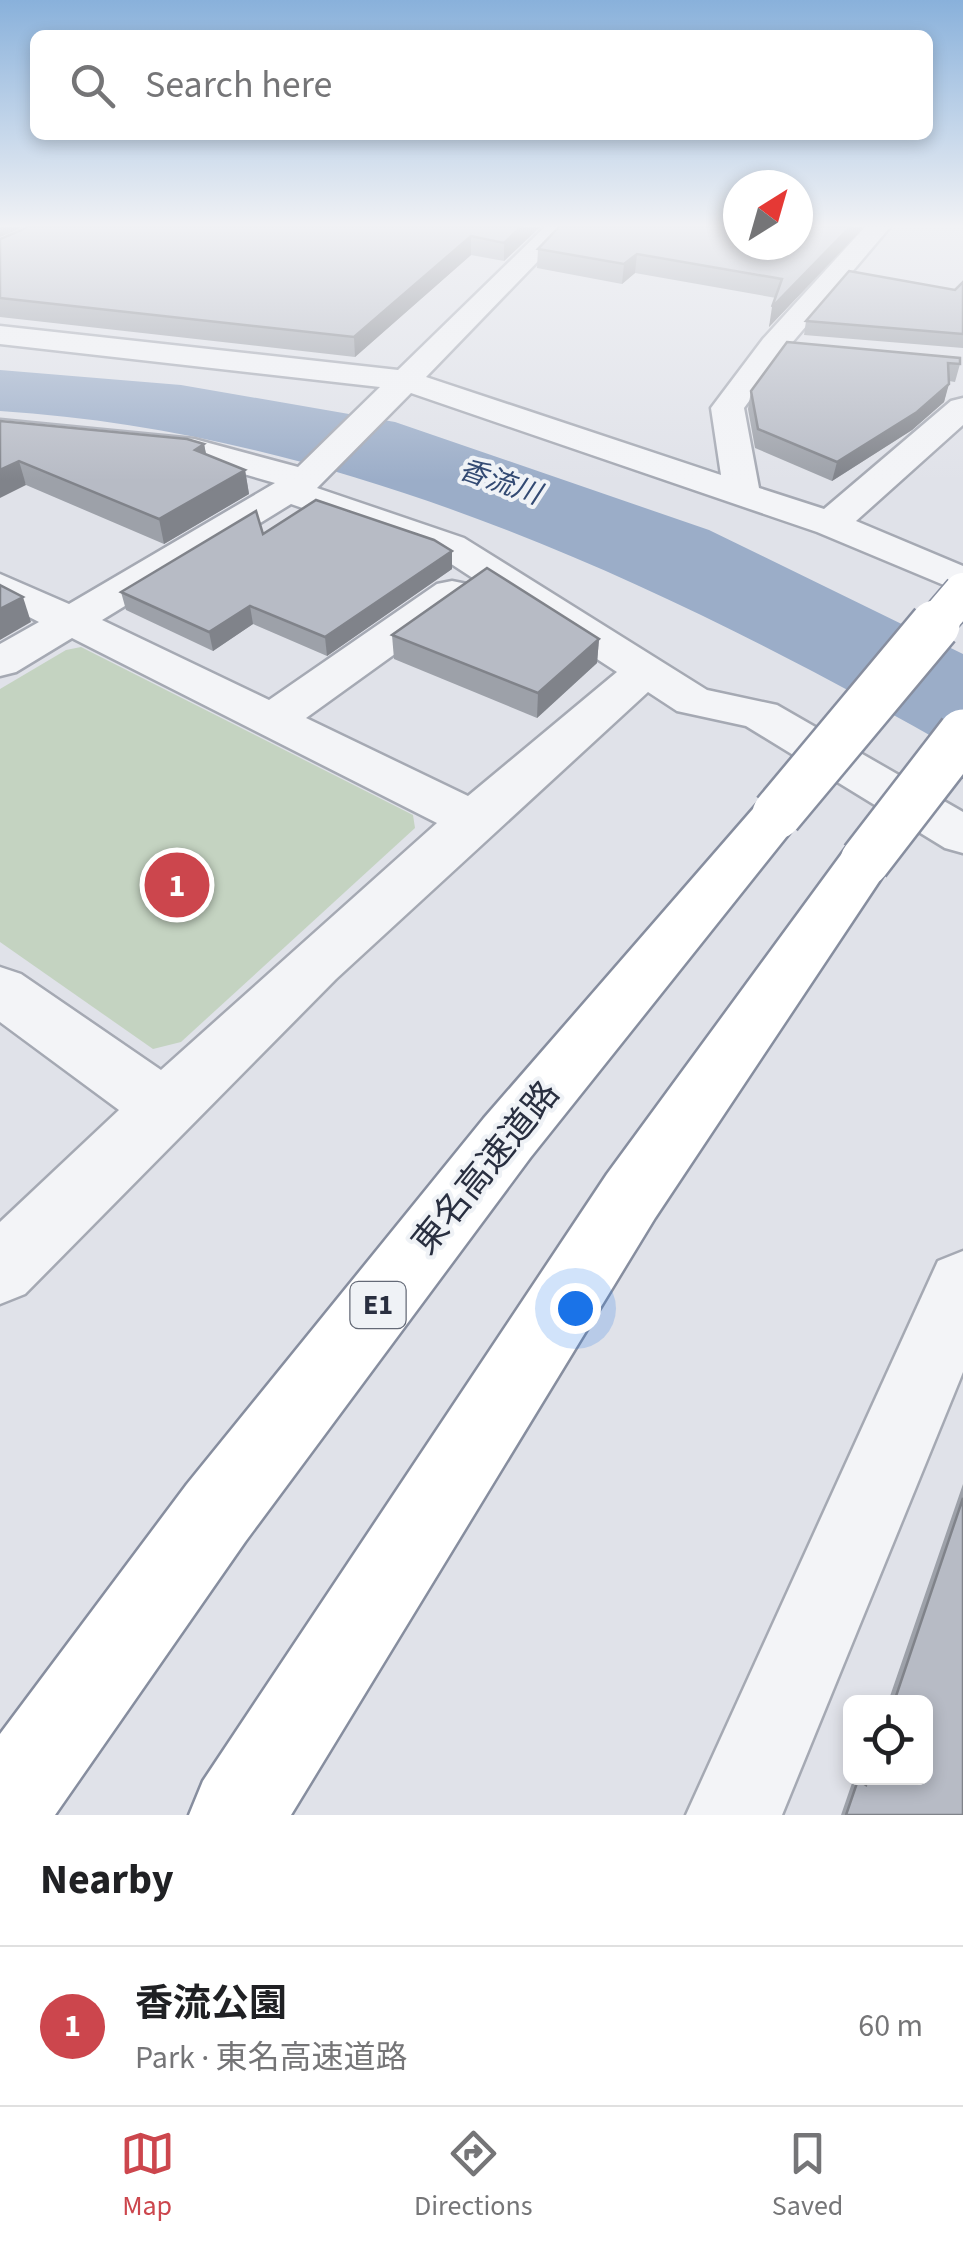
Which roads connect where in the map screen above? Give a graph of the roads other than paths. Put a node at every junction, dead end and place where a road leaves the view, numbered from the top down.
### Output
1 (474, 312) edge
2 (814, 312) edge
3 (0, 335) edge
4 (401, 384) junction
5 (963, 408) edge
6 (0, 430) edge
7 (302, 481) junction
8 (742, 495) junction
9 (830, 524) junction
10 (487, 568) junction
11 (963, 581) edge
12 (0, 586) edge
13 (963, 592) edge
14 (72, 621) junction
15 (0, 663) edge
16 (644, 670) junction
17 (272, 720) junction
18 (963, 734) edge
19 (470, 818) junction
20 (963, 835) edge
21 (0, 990) edge
22 (162, 1106) junction
23 (0, 1270) edge
24 (955, 1321) edge
25 (0, 1812) edge
26 (237, 1815) edge
27 (734, 1815) edge

1 - 4 street
2 - 8 street
3 - 4 street
4 - 7 street
4 - 8 street
5 - 9 street
6 - 7 street
7 - 10 street
7 - 14 street
8 - 9 street
9 - 11 street
10 - 16 street
10 - 17 street
12 - 14 street
13 - 25 highway, 東名高速道路 / E1, bridge
14 - 15 street
14 - 17 street
16 - 19 street
16 - 20 street
17 - 19 street
18 - 26 highway, bridge
19 - 22 street
21 - 22 street
22 - 23 street
24 - 27 street

